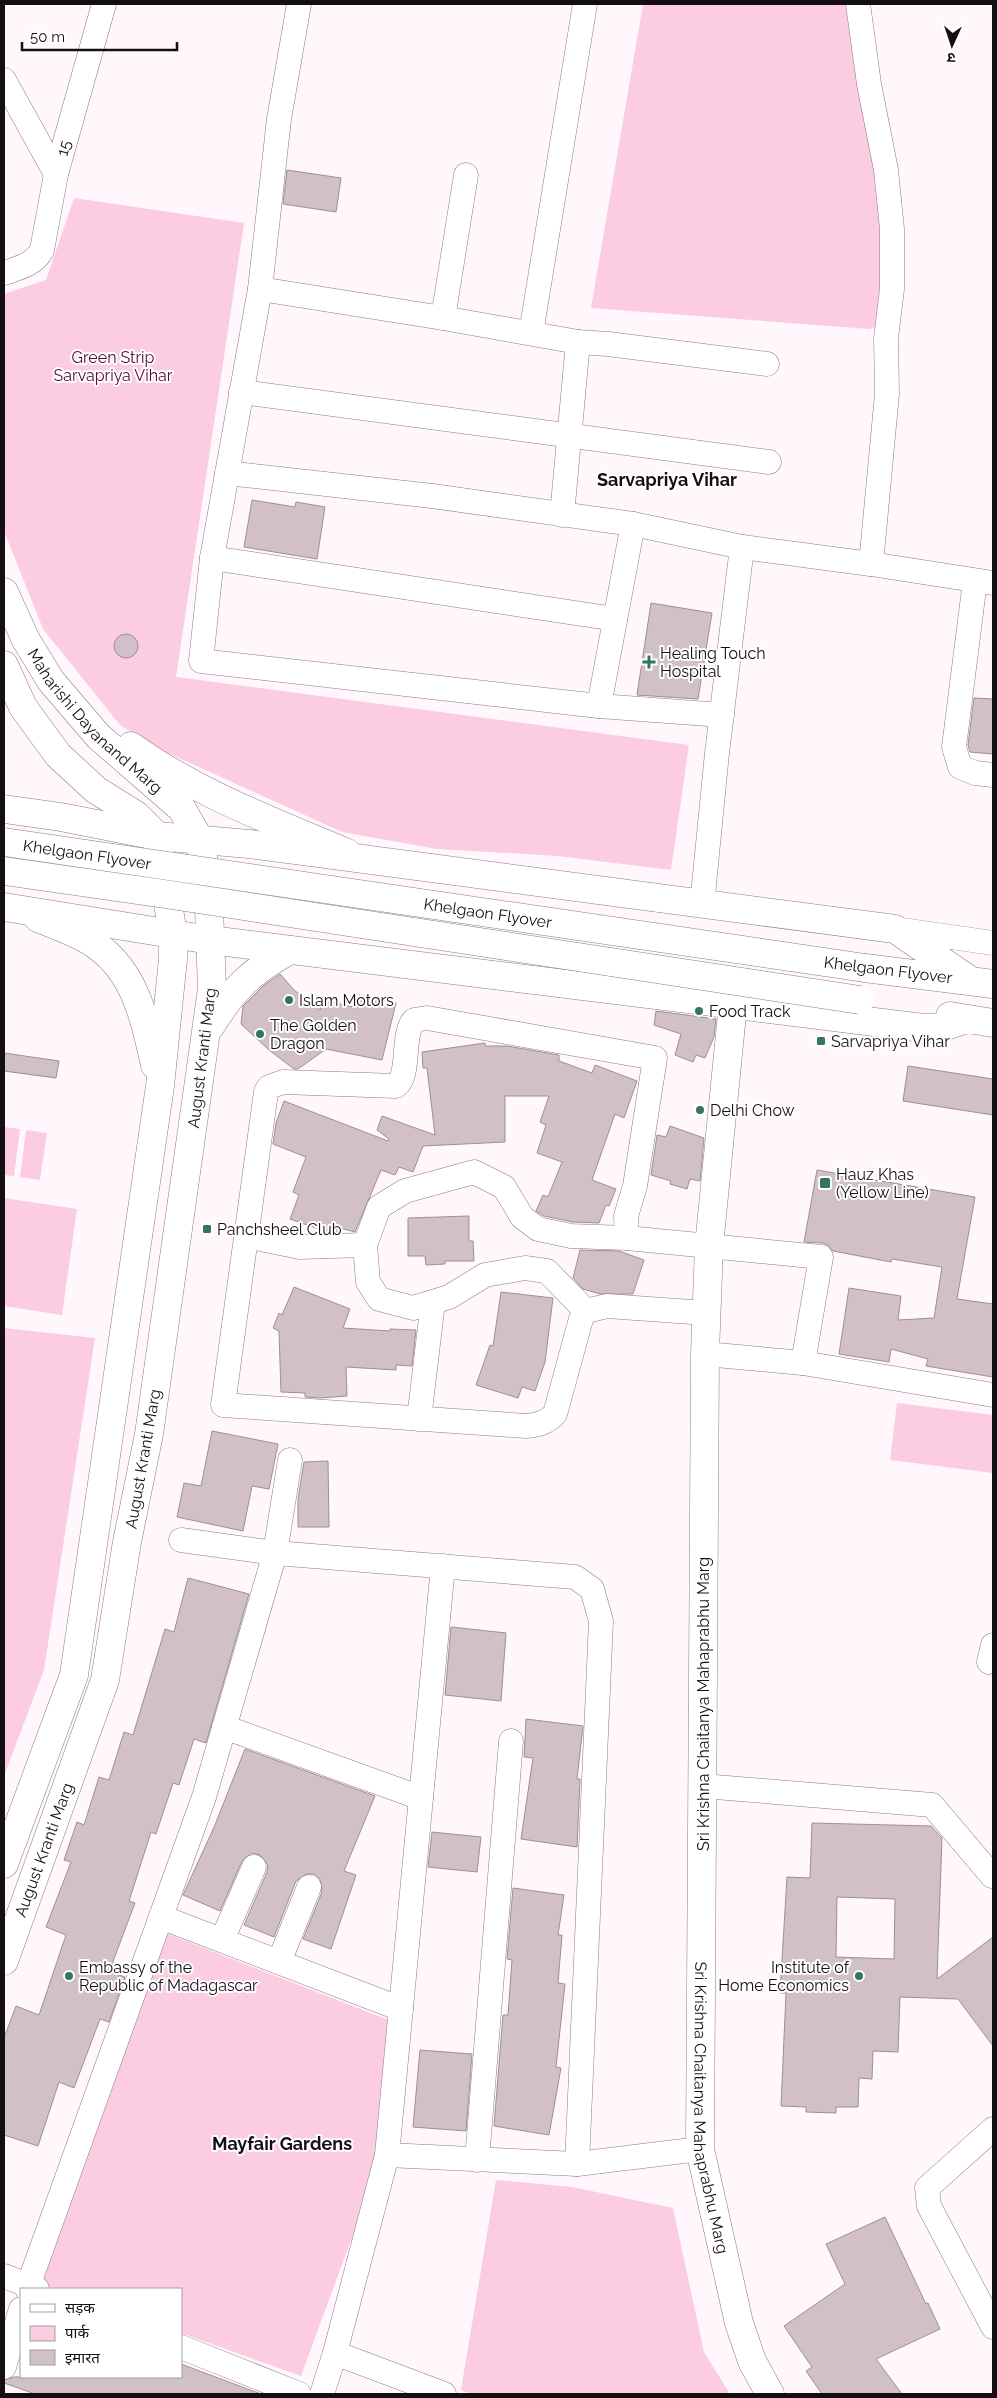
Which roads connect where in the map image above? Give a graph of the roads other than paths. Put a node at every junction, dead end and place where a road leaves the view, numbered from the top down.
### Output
1 (104, 4) edge
2 (299, 4) edge
3 (585, 4) edge
4 (858, 4) edge
5 (4, 80) edge
6 (56, 174) junction
7 (466, 175) dead end
8 (4, 273) edge
9 (260, 289) junction
10 (443, 318) junction
11 (531, 333) junction
12 (578, 342) junction
13 (767, 364) dead end
14 (241, 392) junction
15 (570, 435) junction
16 (769, 462) dead end
17 (227, 473) junction
18 (562, 514) junction
19 (633, 524) junction
20 (742, 547) junction
21 (212, 558) junction
22 (872, 564) junction
23 (984, 582) edge
24 (4, 592) edge
25 (615, 619) junction
26 (4, 665) edge
27 (71, 703) junction
28 (599, 706) junction
29 (722, 715) junction
30 (993, 775) edge
31 (4, 810) edge
32 (157, 836) junction
33 (199, 839) junction
34 (4, 842) edge
35 (360, 859) junction
36 (4, 871) edge
37 (448, 871) junction
38 (702, 905) junction
39 (8, 907) edge
40 (896, 929) junction
41 (173, 934) junction
42 (210, 940) junction
43 (993, 943) edge
44 (290, 950) junction
45 (435, 968) junction
46 (982, 982) edge
47 (733, 1004) junction
48 (980, 1021) edge
49 (207, 1033) junction
50 (160, 1086) junction
51 (246, 1236) junction
52 (627, 1238) junction
53 (365, 1245) junction
54 (709, 1246) junction
55 (433, 1302) junction
56 (586, 1311) junction
57 (706, 1313) junction
58 (705, 1354) junction
59 (803, 1363) junction
60 (993, 1395) edge
61 (419, 1419) junction
62 (290, 1460) dead end
63 (181, 1540) dead end
64 (275, 1553) junction
65 (442, 1566) junction
66 (224, 1727) junction
67 (511, 1741) dead end
68 (703, 1786) junction
69 (421, 1798) junction
70 (4, 1864) edge
71 (254, 1867) dead end
72 (992, 1876) edge
73 (309, 1887) dead end
74 (161, 1916) junction
75 (222, 1940) junction
76 (4, 1961) edge
77 (280, 1962) junction
78 (401, 2009) junction
79 (993, 2129) edge
80 (700, 2149) junction
81 (387, 2155) junction
82 (477, 2160) junction
83 (578, 2164) junction
84 (4, 2276) edge
85 (31, 2288) edge
86 (20, 2312) edge
87 (993, 2327) edge
88 (182, 2347) edge
89 (335, 2353) junction
90 (4, 2367) edge
91 (299, 2394) edge
92 (322, 2394) edge
93 (444, 2394) edge
94 (770, 2394) edge

1 - 6 street, 15
2 - 9 street
3 - 11 street
4 - 22 street
5 - 6 street
6 - 8 street, 15
7 - 10 street
9 - 10 street
9 - 14 street
10 - 11 street
11 - 12 street
12 - 13 street
12 - 15 street
14 - 15 street
14 - 17 street
15 - 16 street
15 - 18 street
17 - 18 street
17 - 21 street
18 - 19 street
19 - 20 street
19 - 25 street
20 - 22 street
20 - 29 street
21 - 25 street
21 - 28 street
22 - 23 street
23 - 30 street
24 - 27 main road, Maharishi Dayanand Marg
25 - 28 street
26 - 32 main road
27 - 33 main road, Maharishi Dayanand Marg
27 - 35 main road
28 - 29 street
29 - 38 street
31 - 32 main road
32 - 33 main road
32 - 41 main road, August Kranti Marg
33 - 35 main road
33 - 42 main road, Maharishi Dayanand Marg
34 - 46 main road, Khelgaon Flyover, bridge
35 - 37 main road
36 - 48 main road, Khelgaon Flyover, bridge
37 - 38 main road
37 - 45 main road
38 - 40 main road
39 - 41 main road
39 - 50 main road
40 - 43 street
40 - 46 main road
41 - 42 main road
41 - 50 main road, August Kranti Marg
42 - 44 main road
42 - 49 main road, August Kranti Marg
44 - 45 main road
44 - 49 main road
45 - 47 main road
47 - 48 main road
47 - 54 main road, Sri Krishna Chaitanya Mahaprabhu Marg
49 - 76 main road, August Kranti Marg
50 - 70 main road, August Kranti Marg
51 - 52 street
51 - 53 street
51 - 61 street
52 - 53 street
52 - 54 street
53 - 55 street
54 - 57 main road, Sri Krishna Chaitanya Mahaprabhu Marg
54 - 59 street
55 - 56 street
55 - 61 street
56 - 57 street
56 - 61 street
57 - 58 main road, Sri Krishna Chaitanya Mahaprabhu Marg
58 - 59 street
58 - 68 main road, Sri Krishna Chaitanya Mahaprabhu Marg
59 - 60 street
62 - 64 street
63 - 64 street
64 - 65 street
64 - 66 street
65 - 69 street
65 - 83 street
66 - 69 street
66 - 74 street
67 - 82 street
68 - 72 street
68 - 80 main road, Sri Krishna Chaitanya Mahaprabhu Marg
69 - 78 street
71 - 75 street
73 - 77 street
74 - 75 street
74 - 85 street
75 - 77 street
77 - 78 street
78 - 81 street
79 - 87 street
80 - 83 street
80 - 94 main road, Sri Krishna Chaitanya Mahaprabhu Marg
81 - 82 street
81 - 89 street
82 - 83 street
84 - 85 street
86 - 90 street
88 - 91 street
89 - 92 street
89 - 93 street

